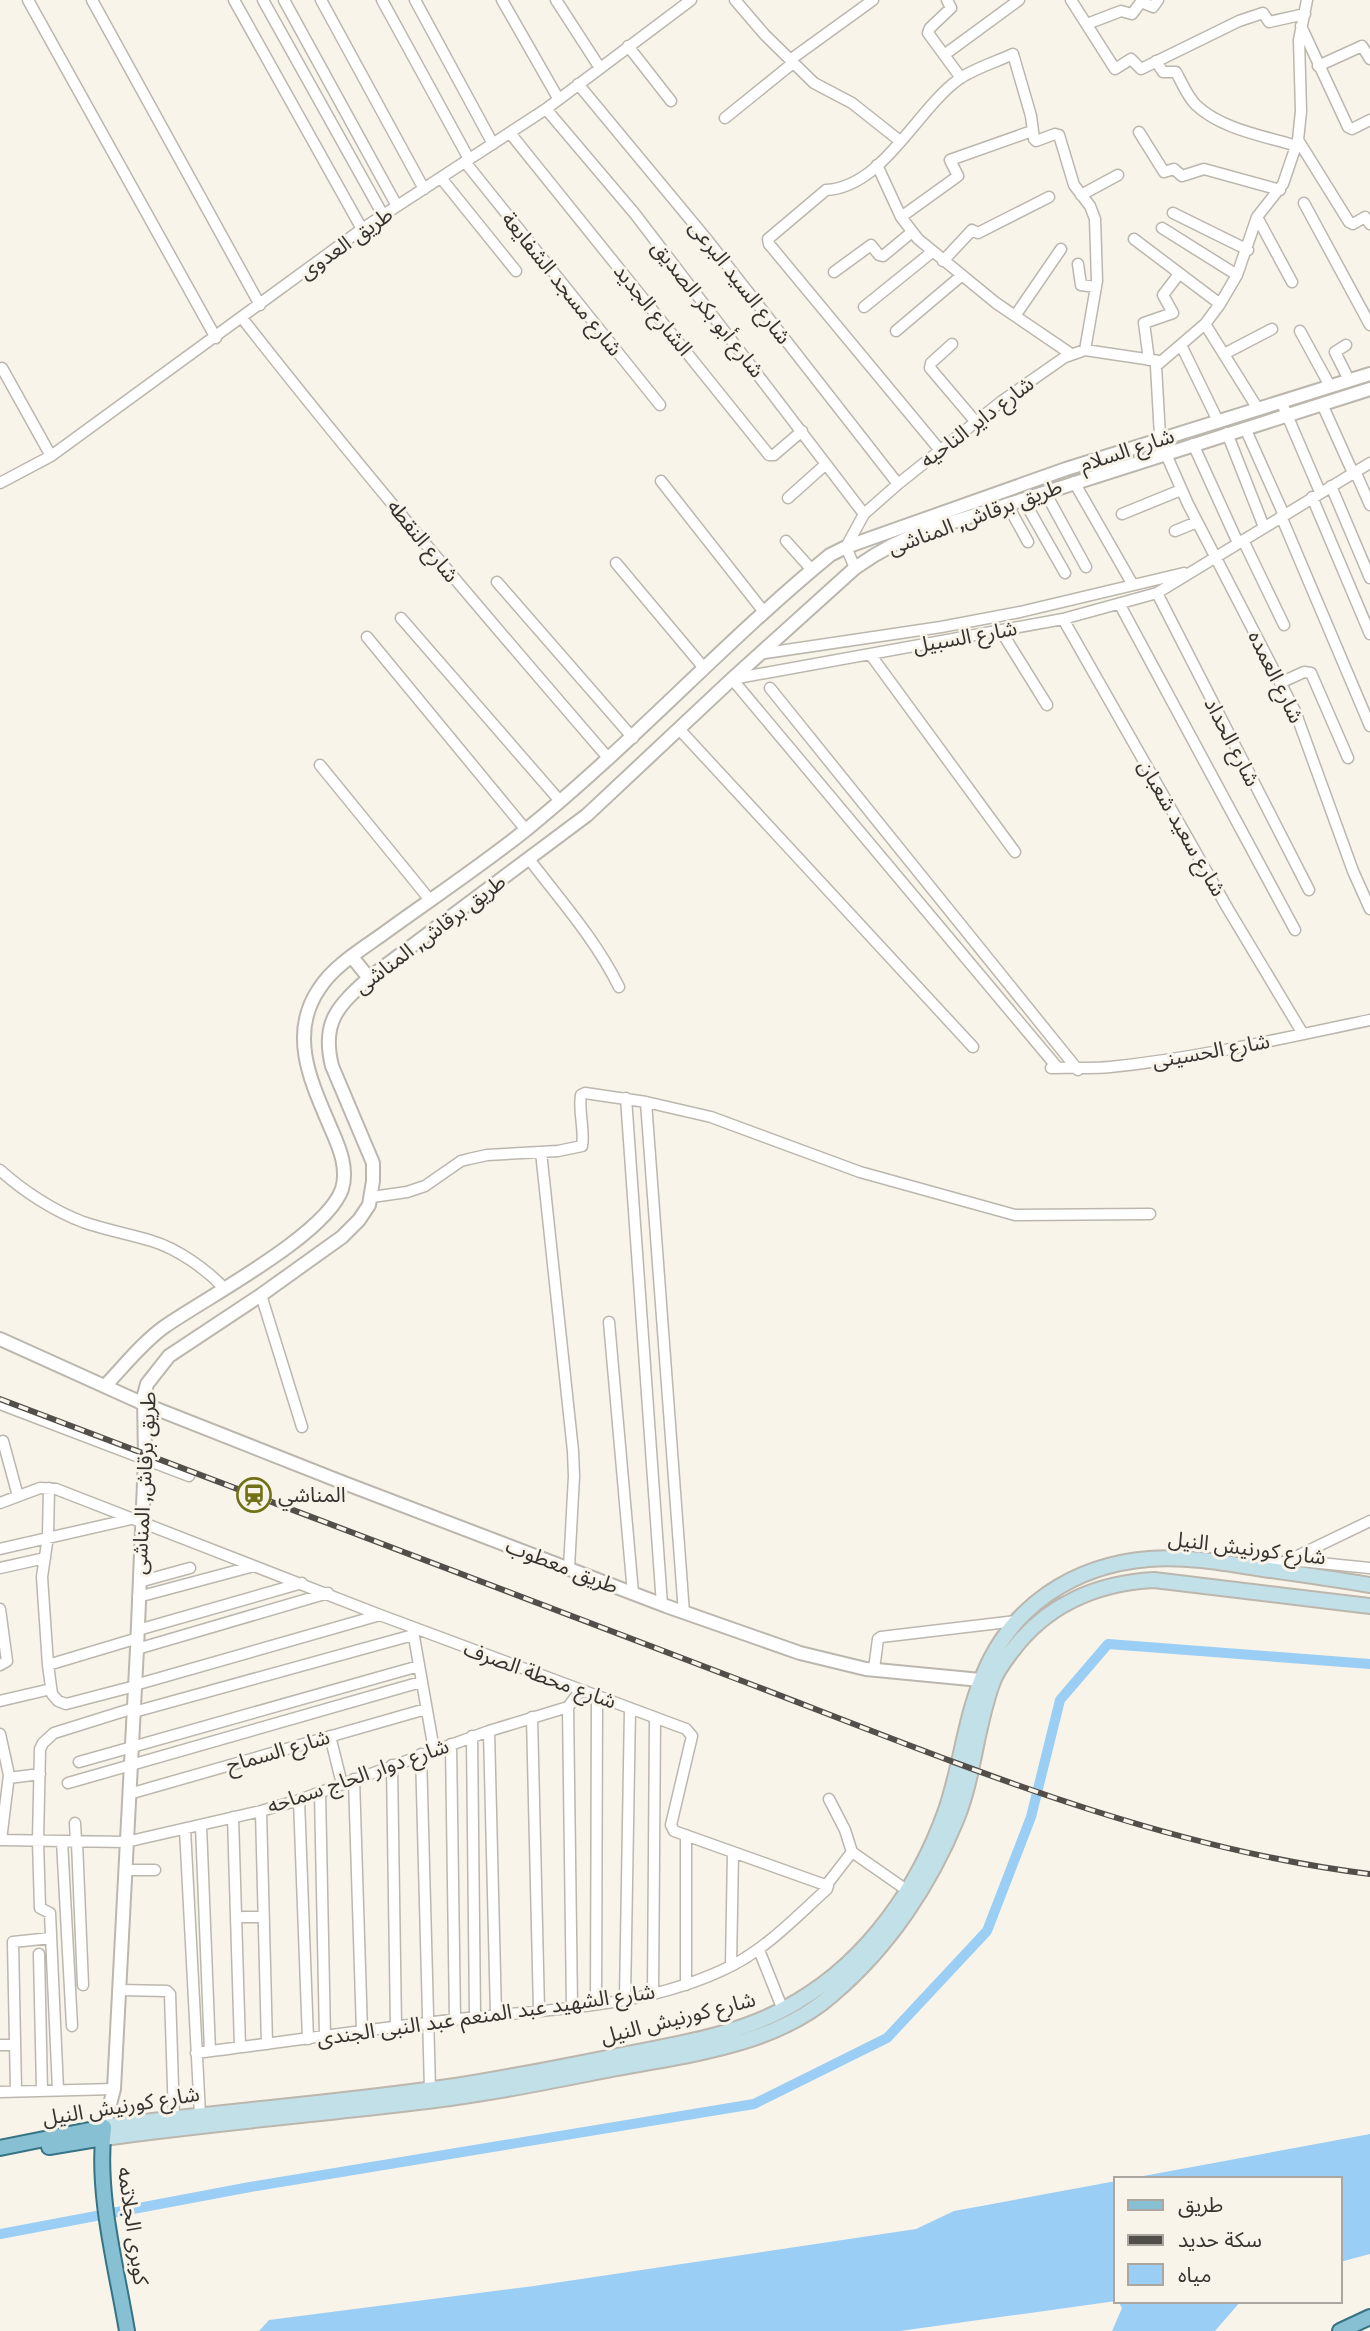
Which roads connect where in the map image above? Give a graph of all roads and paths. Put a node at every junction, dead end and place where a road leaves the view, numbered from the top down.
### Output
1 (28, 0) edge
2 (93, 0) edge
3 (234, 0) edge
4 (263, 0) edge
5 (284, 0) edge
6 (321, 0) edge
7 (383, 0) edge
8 (415, 0) edge
9 (502, 0) edge
10 (556, 0) edge
11 (691, 0) edge
12 (735, 0) edge
13 (873, 0) edge
14 (947, 0) edge
15 (1019, 0) edge
16 (1071, 0) edge
17 (1158, 0) edge
18 (1318, 0) edge
19 (1306, 7) edge
20 (1087, 24) junction
21 (1301, 25) junction
22 (628, 46) junction
23 (944, 55) junction
24 (1370, 59) edge
25 (1156, 61) junction
26 (792, 62) junction
27 (1318, 65) junction
28 (600, 68) junction
29 (961, 78) junction
30 (578, 84) junction
31 (558, 99) junction
32 (671, 101) dead end
33 (546, 108) junction
34 (725, 118) dead end
35 (1370, 120) edge
36 (1032, 131) junction
37 (1139, 132) dead end
38 (510, 133) junction
39 (900, 141) junction
40 (1298, 143) junction
41 (492, 144) junction
42 (467, 161) junction
43 (877, 164) junction
44 (1118, 175) dead end
45 (441, 178) junction
46 (424, 189) junction
47 (1280, 190) junction
48 (1081, 195) junction
49 (1049, 197) dead end
50 (1304, 202) dead end
51 (397, 206) junction
52 (1173, 213) dead end
53 (383, 215) junction
54 (901, 217) junction
55 (1257, 217) junction
56 (1370, 224) edge
57 (362, 229) junction
58 (1162, 229) dead end
59 (912, 232) junction
60 (1134, 239) dead end
61 (1061, 249) dead end
62 (1248, 250) junction
63 (932, 252) junction
64 (943, 261) junction
65 (1079, 264) dead end
66 (516, 271) dead end
67 (834, 272) dead end
68 (1179, 274) junction
69 (1237, 275) junction
70 (961, 276) junction
71 (1292, 282) dead end
72 (1096, 287) junction
73 (1220, 304) junction
74 (260, 305) junction
75 (864, 307) dead end
76 (1015, 316) junction
77 (242, 318) junction
78 (1205, 324) junction
79 (1370, 325) edge
80 (1272, 328) dead end
81 (895, 331) dead end
82 (1300, 331) dead end
83 (216, 338) junction
84 (952, 344) dead end
85 (1181, 345) junction
86 (1346, 345) dead end
87 (1085, 350) junction
88 (1071, 354) junction
89 (1224, 354) junction
90 (1154, 360) junction
91 (2, 368) dead end
92 (1370, 374) edge
93 (1349, 380) junction
94 (1330, 386) junction
95 (1370, 389) edge
96 (1281, 401) junction
97 (1322, 404) junction
98 (660, 405) dead end
99 (1258, 408) junction
100 (1287, 415) junction
101 (975, 421) junction
102 (1218, 421) junction
103 (1245, 428) junction
104 (802, 432) junction
105 (1227, 433) junction
106 (1160, 439) junction
107 (1192, 444) junction
108 (939, 449) junction
109 (1163, 453) junction
110 (51, 456) junction
111 (1370, 463) edge
112 (826, 464) junction
113 (1354, 472) junction
114 (661, 481) dead end
115 (1074, 482) junction
116 (0, 483) edge
117 (898, 484) junction
118 (1331, 486) junction
119 (1181, 490) junction
120 (1045, 492) junction
121 (1316, 495) junction
122 (788, 498) dead end
123 (1023, 499) junction
124 (1007, 504) junction
125 (1370, 505) edge
126 (864, 514) junction
127 (1122, 514) dead end
128 (1282, 516) junction
129 (1197, 522) junction
130 (1265, 527) junction
131 (1175, 531) dead end
132 (786, 541) dead end
133 (1241, 541) junction
134 (1028, 542) dead end
135 (846, 547) junction
136 (1215, 556) junction
137 (616, 563) dead end
138 (1086, 567) dead end
139 (855, 568) junction
140 (812, 570) junction
141 (1192, 571) junction
142 (1065, 573) dead end
143 (1370, 578) edge
144 (497, 583) dead end
145 (1133, 585) junction
146 (1157, 593) junction
147 (1120, 605) junction
148 (764, 612) junction
149 (401, 618) dead end
150 (1063, 619) junction
151 (1284, 625) dead end
152 (1001, 631) junction
153 (1370, 634) edge
154 (368, 638) dead end
155 (759, 654) junction
156 (870, 654) junction
157 (704, 668) junction
158 (732, 679) junction
159 (1280, 682) junction
160 (770, 688) dead end
161 (1047, 705) dead end
162 (1370, 726) edge
163 (679, 729) junction
164 (633, 738) junction
165 (1349, 758) dead end
166 (609, 759) junction
167 (320, 765) dead end
168 (560, 802) junction
169 (526, 830) junction
170 (1015, 852) dead end
171 (529, 859) junction
172 (1309, 890) dead end
173 (430, 900) junction
174 (1370, 909) edge
175 (1295, 930) dead end
176 (352, 957) junction
177 (369, 978) junction
178 (620, 988) dead end
179 (1370, 1020) edge
180 (1303, 1034) junction
181 (973, 1047) dead end
182 (1078, 1070) junction
183 (626, 1098) junction
184 (646, 1102) junction
185 (541, 1152) junction
186 (0, 1170) edge
187 (372, 1196) junction
188 (1150, 1214) dead end
189 (225, 1289) junction
190 (261, 1295) junction
191 (609, 1322) dead end
192 (0, 1339) edge
193 (109, 1388) junction
194 (0, 1404) edge
195 (140, 1407) junction
196 (302, 1427) dead end
197 (3, 1441) dead end
198 (145, 1459) junction
199 (189, 1476) dead end
200 (49, 1488) junction
201 (18, 1496) junction
202 (0, 1503) edge
203 (136, 1521) junction
204 (1370, 1521) edge
205 (48, 1536) junction
206 (0, 1549) edge
207 (45, 1558) junction
208 (1289, 1560) junction
209 (254, 1566) junction
210 (0, 1568) edge
211 (190, 1568) dead end
212 (569, 1568) junction
213 (1370, 1568) edge
214 (1263, 1569) junction
215 (139, 1582) junction
216 (302, 1583) junction
217 (1370, 1585) edge
218 (328, 1593) junction
219 (633, 1593) junction
220 (138, 1597) junction
221 (663, 1605) junction
222 (1370, 1606) edge
223 (0, 1609) edge
224 (684, 1613) junction
225 (380, 1615) junction
226 (1016, 1621) junction
227 (1, 1626) edge
228 (413, 1631) junction
229 (137, 1639) junction
230 (0, 1665) edge
231 (48, 1665) junction
232 (419, 1666) junction
233 (874, 1670) junction
234 (987, 1680) junction
235 (421, 1682) junction
236 (135, 1685) junction
237 (51, 1689) junction
238 (580, 1691) junction
239 (597, 1697) junction
240 (0, 1701) edge
241 (568, 1707) junction
242 (426, 1709) junction
243 (630, 1709) junction
244 (134, 1710) junction
245 (532, 1717) junction
246 (655, 1718) junction
247 (489, 1731) junction
248 (0, 1734) edge
249 (330, 1736) junction
250 (472, 1737) junction
251 (451, 1744) junction
252 (132, 1746) junction
253 (434, 1750) junction
254 (421, 1754) junction
255 (79, 1762) dead end
256 (131, 1764) junction
257 (392, 1765) junction
258 (40, 1774) junction
259 (6, 1776) edge
260 (354, 1779) junction
261 (68, 1783) dead end
262 (342, 1784) junction
263 (320, 1792) junction
264 (129, 1794) junction
265 (829, 1799) dead end
266 (299, 1800) junction
267 (261, 1811) junction
268 (952, 1811) junction
269 (233, 1817) junction
270 (75, 1824) dead end
271 (201, 1825) junction
272 (185, 1829) junction
273 (1, 1836) edge
274 (686, 1836) junction
275 (38, 1841) junction
276 (62, 1841) junction
277 (77, 1842) junction
278 (127, 1842) junction
279 (733, 1852) junction
280 (852, 1852) junction
281 (125, 1870) junction
282 (155, 1870) dead end
283 (828, 1886) junction
284 (908, 1891) junction
285 (243, 1917) dead end
286 (263, 1917) junction
287 (51, 1938) junction
288 (759, 1950) junction
289 (39, 1954) dead end
290 (13, 1961) junction
291 (1, 1962) edge
292 (731, 1966) junction
293 (83, 1985) dead end
294 (686, 1985) junction
295 (119, 1990) junction
296 (653, 1994) junction
297 (625, 1999) junction
298 (596, 2004) junction
299 (572, 2007) junction
300 (539, 2010) junction
301 (783, 2010) junction
302 (496, 2015) junction
303 (475, 2017) junction
304 (455, 2020) junction
305 (428, 2023) junction
306 (72, 2026) dead end
307 (396, 2028) junction
308 (752, 2031) junction
309 (362, 2032) junction
310 (325, 2037) junction
311 (308, 2039) junction
312 (267, 2044) junction
313 (0, 2045) edge
314 (15, 2045) junction
315 (240, 2047) junction
316 (209, 2051) junction
317 (196, 2053) junction
318 (114, 2089) junction
319 (430, 2089) junction
320 (42, 2090) junction
321 (58, 2090) junction
322 (16, 2091) junction
323 (0, 2092) edge
324 (410, 2098) junction
325 (200, 2114) junction
326 (256, 2114) junction
327 (174, 2117) junction
328 (104, 2133) junction
329 (0, 2148) edge
330 (0, 2157) edge
331 (1370, 2317) edge
332 (127, 2331) edge
333 (1340, 2331) edge

1 - 83 street
2 - 74 street
3 - 57 street
4 - 53 street
5 - 51 street
6 - 46 street
7 - 42 street, شارع مسجد الشفايعة
8 - 41 street
9 - 31 street
10 - 28 street
11 - 22 street, طريق العدوى
12 - 26 street
13 - 26 street
14 - 23 street
15 - 23 street
16 - 20 street
17 - 20 street
18 - 19 street
19 - 21 street
19 - 25 street
20 - 25 street
21 - 27 street
21 - 40 street
22 - 28 street, طريق العدوى
22 - 32 street
23 - 29 street
24 - 27 street
25 - 40 street
26 - 34 street
26 - 39 street
27 - 35 street
28 - 30 street, طريق العدوى
29 - 36 street
29 - 39 street
30 - 31 street, طريق العدوى
30 - 117 street, شارع السيد البرعى
31 - 33 street, طريق العدوى
33 - 38 street, طريق العدوى
33 - 104 street, شارع أبو بكر الصديق
36 - 48 street
36 - 54 street
37 - 47 street
38 - 41 street, طريق العدوى
38 - 104 street, الشارع الجديد
39 - 43 street
40 - 47 street
40 - 56 street
41 - 42 street, طريق العدوى
42 - 45 street, طريق العدوى
42 - 98 street, شارع مسجد الشفايعة
43 - 54 street
43 - 108 street
44 - 48 street
45 - 46 street, طريق العدوى
45 - 66 street
46 - 51 street, طريق العدوى
47 - 55 street
48 - 72 street
49 - 64 street
50 - 79 street
51 - 53 street, طريق العدوى
52 - 62 street
53 - 57 street, طريق العدوى
54 - 59 street
55 - 62 street
55 - 71 street
57 - 74 street, طريق العدوى
58 - 69 street
59 - 63 street
59 - 67 street
60 - 68 street
61 - 76 street
62 - 69 street
63 - 64 street
63 - 75 street
64 - 70 street
65 - 72 street
68 - 73 street
68 - 90 street, شارع العمده
69 - 73 street
70 - 76 street
70 - 81 street
72 - 87 street
73 - 78 street
74 - 77 street, طريق العدوى
76 - 88 street
77 - 83 street, طريق العدوى
77 - 166 street, شارع النقطه
78 - 85 street
78 - 89 street
80 - 89 street
82 - 94 street
83 - 110 street, طريق العدوى
84 - 101 street
85 - 90 street
85 - 102 street
86 - 93 street
87 - 88 street, شارع داير الناحيه
87 - 90 street, شارع داير الناحيه
88 - 101 street, شارع داير الناحيه
89 - 99 street
90 - 106 street, شارع العمده
91 - 110 street
92 - 93 street, شارع السلام
93 - 94 street, شارع السلام
94 - 96 street, شارع السلام
95 - 97 street, طريق برقاش, المناشى
96 - 99 street, شارع السلام
96 - 100 street
97 - 100 street, طريق برقاش, المناشى
97 - 113 street
99 - 102 street, شارع السلام
100 - 103 street, طريق برقاش, المناشى
100 - 121 street
101 - 108 street, شارع داير الناحيه
102 - 106 street, شارع السلام
103 - 105 street, طريق برقاش, المناشى
103 - 128 street
104 - 112 street, شارع أبو بكر الصديق
105 - 107 street, طريق برقاش, المناشى
105 - 130 street
106 - 109 street, شارع العمده
106 - 135 street, شارع السلام
107 - 109 street, طريق برقاش, المناشى
107 - 133 street
108 - 117 street, شارع داير الناحيه
109 - 115 street, طريق برقاش, المناشى
109 - 119 street, شارع العمده
110 - 116 street, طريق العدوى
111 - 113 street, شارع السبيل
112 - 122 street
112 - 126 street, شارع أبو بكر الصديق
113 - 118 street, شارع السبيل
113 - 125 street
114 - 148 street
115 - 120 street, طريق برقاش, المناشى
115 - 145 street
117 - 126 street, شارع داير الناحيه
118 - 121 street, شارع السبيل
118 - 143 street
119 - 127 street
119 - 129 street, شارع العمده
120 - 123 street, طريق برقاش, المناشى
120 - 138 street
121 - 128 street, شارع السبيل
121 - 153 street
123 - 124 street, طريق برقاش, المناشى
123 - 142 street
124 - 134 street
124 - 139 street, طريق برقاش, المناشى
126 - 135 street, شارع داير الناحيه
128 - 130 street, شارع السبيل
128 - 162 street
129 - 131 street
129 - 136 street, شارع العمده
130 - 133 street, شارع السبيل
132 - 140 street
133 - 136 street, شارع السبيل
133 - 151 street
135 - 139 street
135 - 140 street, طريق برقاش, المناشى
136 - 141 street, شارع السبيل
136 - 159 street, شارع العمده
137 - 157 street
139 - 155 street, طريق برقاش, المناشى
140 - 148 street, طريق برقاش, المناشى
141 - 145 street, شارع السبيل
141 - 146 street, شارع السبيل
144 - 164 street
145 - 155 street, شارع السبيل
146 - 147 street, شارع السبيل
146 - 172 street, شارع الحداد
147 - 150 street, شارع السبيل
147 - 175 street
148 - 157 street, طريق برقاش, المناشى
149 - 168 street
150 - 152 street, شارع السبيل
150 - 180 street, شارع سعيد شعبان
152 - 156 street, شارع السبيل
152 - 161 street
154 - 169 street
155 - 158 street, طريق برقاش, المناشى
156 - 158 street, شارع السبيل
156 - 170 street
157 - 164 street, طريق برقاش, المناشى
158 - 163 street, طريق برقاش, المناشى
158 - 182 street, شارع الحسينى
159 - 165 street
159 - 174 street, شارع العمده
160 - 182 street
163 - 171 street, طريق برقاش, المناشى
163 - 181 street
164 - 166 street, طريق برقاش, المناشى
166 - 168 street, طريق برقاش, المناشى
167 - 173 street
168 - 169 street, طريق برقاش, المناشى
169 - 173 street, طريق برقاش, المناشى
171 - 177 street, طريق برقاش, المناشى
171 - 178 street
173 - 176 street, طريق برقاش, المناشى
176 - 177 street
176 - 189 street, طريق برقاش, المناشى
177 - 187 street, طريق برقاش, المناشى
179 - 180 street, شارع الحسينى
180 - 182 street, شارع الحسينى
183 - 184 street
183 - 185 street
183 - 221 street
184 - 188 street
184 - 224 street
185 - 187 street
185 - 212 street
186 - 189 street
187 - 190 street, طريق برقاش, المناشى
189 - 193 street, طريق برقاش, المناشى
190 - 195 street, طريق برقاش, المناشى
190 - 196 street
191 - 219 street
192 - 193 street, طريق معطوب
193 - 195 street, طريق معطوب
194 - 198 street
195 - 198 street, طريق برقاش, المناشى
195 - 212 street, طريق معطوب
197 - 201 street
198 - 199 street
198 - 203 street, طريق برقاش, المناشى
200 - 201 street
200 - 203 street, شارع محطة الصرف
200 - 205 street
201 - 202 street
203 - 205 street
203 - 209 street, شارع محطة الصرف
203 - 215 street, طريق برقاش, المناشى
204 - 208 street
205 - 206 street
205 - 207 street
207 - 210 street
207 - 231 street
208 - 213 street
208 - 214 street
209 - 216 street, شارع محطة الصرف
209 - 220 street
211 - 215 street
212 - 219 street, طريق معطوب
214 - 217 main road, شارع كورنيش النيل
214 - 226 main road, شارع كورنيش النيل
215 - 220 street, طريق برقاش, المناشى
216 - 218 street, شارع محطة الصرف
216 - 229 street
218 - 225 street, شارع محطة الصرف
218 - 229 street
219 - 221 street, طريق معطوب
220 - 229 street, طريق برقاش, المناشى
221 - 224 street, طريق معطوب
222 - 234 main road, شارع كورنيش النيل
223 - 227 street
224 - 233 street, طريق معطوب
225 - 228 street, شارع محطة الصرف
225 - 236 street
226 - 233 street
226 - 234 main road, شارع كورنيش النيل
227 - 230 street
228 - 232 street
228 - 238 street, شارع محطة الصرف
228 - 244 street
229 - 231 street
229 - 236 street, طريق برقاش, المناشى
231 - 237 street
232 - 235 street
232 - 252 street
233 - 234 street, طريق معطوب
234 - 268 main road, شارع كورنيش النيل
235 - 242 street
235 - 256 street
236 - 237 street
236 - 244 street, طريق برقاش, المناشى
237 - 240 street
238 - 239 street, شارع محطة الصرف
238 - 241 street
239 - 243 street, شارع محطة الصرف
239 - 298 street
241 - 245 street, شارع دوار الحاج سماحه
241 - 299 street
242 - 249 street, شارع السماح
242 - 253 street
243 - 246 street, شارع محطة الصرف
243 - 297 street
244 - 252 street, طريق برقاش, المناشى
244 - 258 street
245 - 247 street, شارع دوار الحاج سماحه
245 - 300 street
246 - 274 street, شارع محطة الصرف
246 - 296 street
247 - 250 street, شارع دوار الحاج سماحه
247 - 302 street
248 - 259 street
249 - 262 street
249 - 264 street, شارع السماح
250 - 251 street, شارع دوار الحاج سماحه
250 - 303 street
251 - 253 street, شارع دوار الحاج سماحه
251 - 304 street
252 - 255 street
252 - 256 street, طريق برقاش, المناشى
253 - 254 street, شارع دوار الحاج سماحه
254 - 257 street, شارع دوار الحاج سماحه
254 - 305 street
256 - 261 street
256 - 264 street, طريق برقاش, المناشى
257 - 260 street, شارع دوار الحاج سماحه
257 - 307 street
258 - 259 street
258 - 275 street
259 - 273 street
260 - 262 street, شارع دوار الحاج سماحه
260 - 309 street
262 - 263 street, شارع دوار الحاج سماحه
263 - 266 street, شارع دوار الحاج سماحه
263 - 310 street
264 - 278 street, طريق برقاش, المناشى
265 - 280 street
266 - 267 street, شارع دوار الحاج سماحه
266 - 311 street
267 - 269 street, شارع دوار الحاج سماحه
267 - 286 street
268 - 284 main road, شارع كورنيش النيل
268 - 308 main road, شارع كورنيش النيل
269 - 271 street, شارع دوار الحاج سماحه
269 - 315 street
270 - 277 street
271 - 272 street, شارع دوار الحاج سماحه
271 - 316 street
272 - 278 street, شارع دوار الحاج سماحه
272 - 317 street
273 - 275 street
274 - 279 street
274 - 294 street
275 - 276 street
275 - 287 street
276 - 277 street
276 - 306 street
277 - 278 street
277 - 293 street
278 - 281 street, طريق برقاش, المناشى
279 - 283 street
279 - 292 street
280 - 283 street, شارع الشهيد عبد المنعم عبد النبى الجندى
280 - 284 street
281 - 282 street
281 - 295 street, طريق برقاش, المناشى
283 - 288 street, شارع الشهيد عبد المنعم عبد النبى الجندى
284 - 301 main road, شارع كورنيش النيل
285 - 286 street
286 - 312 street
287 - 290 street
287 - 321 street
288 - 292 street, شارع الشهيد عبد المنعم عبد النبى الجندى
288 - 301 street
289 - 320 street
290 - 291 street
290 - 314 street
292 - 294 street, شارع الشهيد عبد المنعم عبد النبى الجندى
294 - 296 street, شارع الشهيد عبد المنعم عبد النبى الجندى
295 - 318 street, طريق برقاش, المناشى
295 - 327 street
296 - 297 street, شارع الشهيد عبد المنعم عبد النبى الجندى
297 - 298 street, شارع الشهيد عبد المنعم عبد النبى الجندى
298 - 299 street, شارع الشهيد عبد المنعم عبد النبى الجندى
299 - 300 street, شارع الشهيد عبد المنعم عبد النبى الجندى
300 - 302 street, شارع الشهيد عبد المنعم عبد النبى الجندى
301 - 308 main road, شارع كورنيش النيل
302 - 303 street, شارع الشهيد عبد المنعم عبد النبى الجندى
303 - 304 street, شارع الشهيد عبد المنعم عبد النبى الجندى
304 - 305 street, شارع الشهيد عبد المنعم عبد النبى الجندى
305 - 307 street, شارع الشهيد عبد المنعم عبد النبى الجندى
305 - 319 street
307 - 309 street, شارع الشهيد عبد المنعم عبد النبى الجندى
308 - 319 main road, شارع كورنيش النيل
308 - 324 main road, شارع كورنيش النيل
309 - 310 street, شارع الشهيد عبد المنعم عبد النبى الجندى
310 - 311 street, شارع الشهيد عبد المنعم عبد النبى الجندى
311 - 312 street, شارع الشهيد عبد المنعم عبد النبى الجندى
312 - 315 street, شارع الشهيد عبد المنعم عبد النبى الجندى
313 - 314 street
314 - 322 street
315 - 316 street, شارع الشهيد عبد المنعم عبد النبى الجندى
316 - 317 street, شارع الشهيد عبد المنعم عبد النبى الجندى
317 - 325 street
318 - 321 street
318 - 328 street, طريق برقاش, المناشى
319 - 324 main road, شارع كورنيش النيل
320 - 321 street
320 - 322 street
322 - 323 street
324 - 326 main road, شارع كورنيش النيل
325 - 326 main road, شارع كورنيش النيل
325 - 327 main road, شارع كورنيش النيل
326 - 328 main road, شارع كورنيش النيل
327 - 328 main road, شارع كورنيش النيل
328 - 329 main road, شارع كورنيش النيل
328 - 330 main road, شارع كورنيش النيل
328 - 332 main road, كوبرى الجلاتمه
331 - 333 main road

